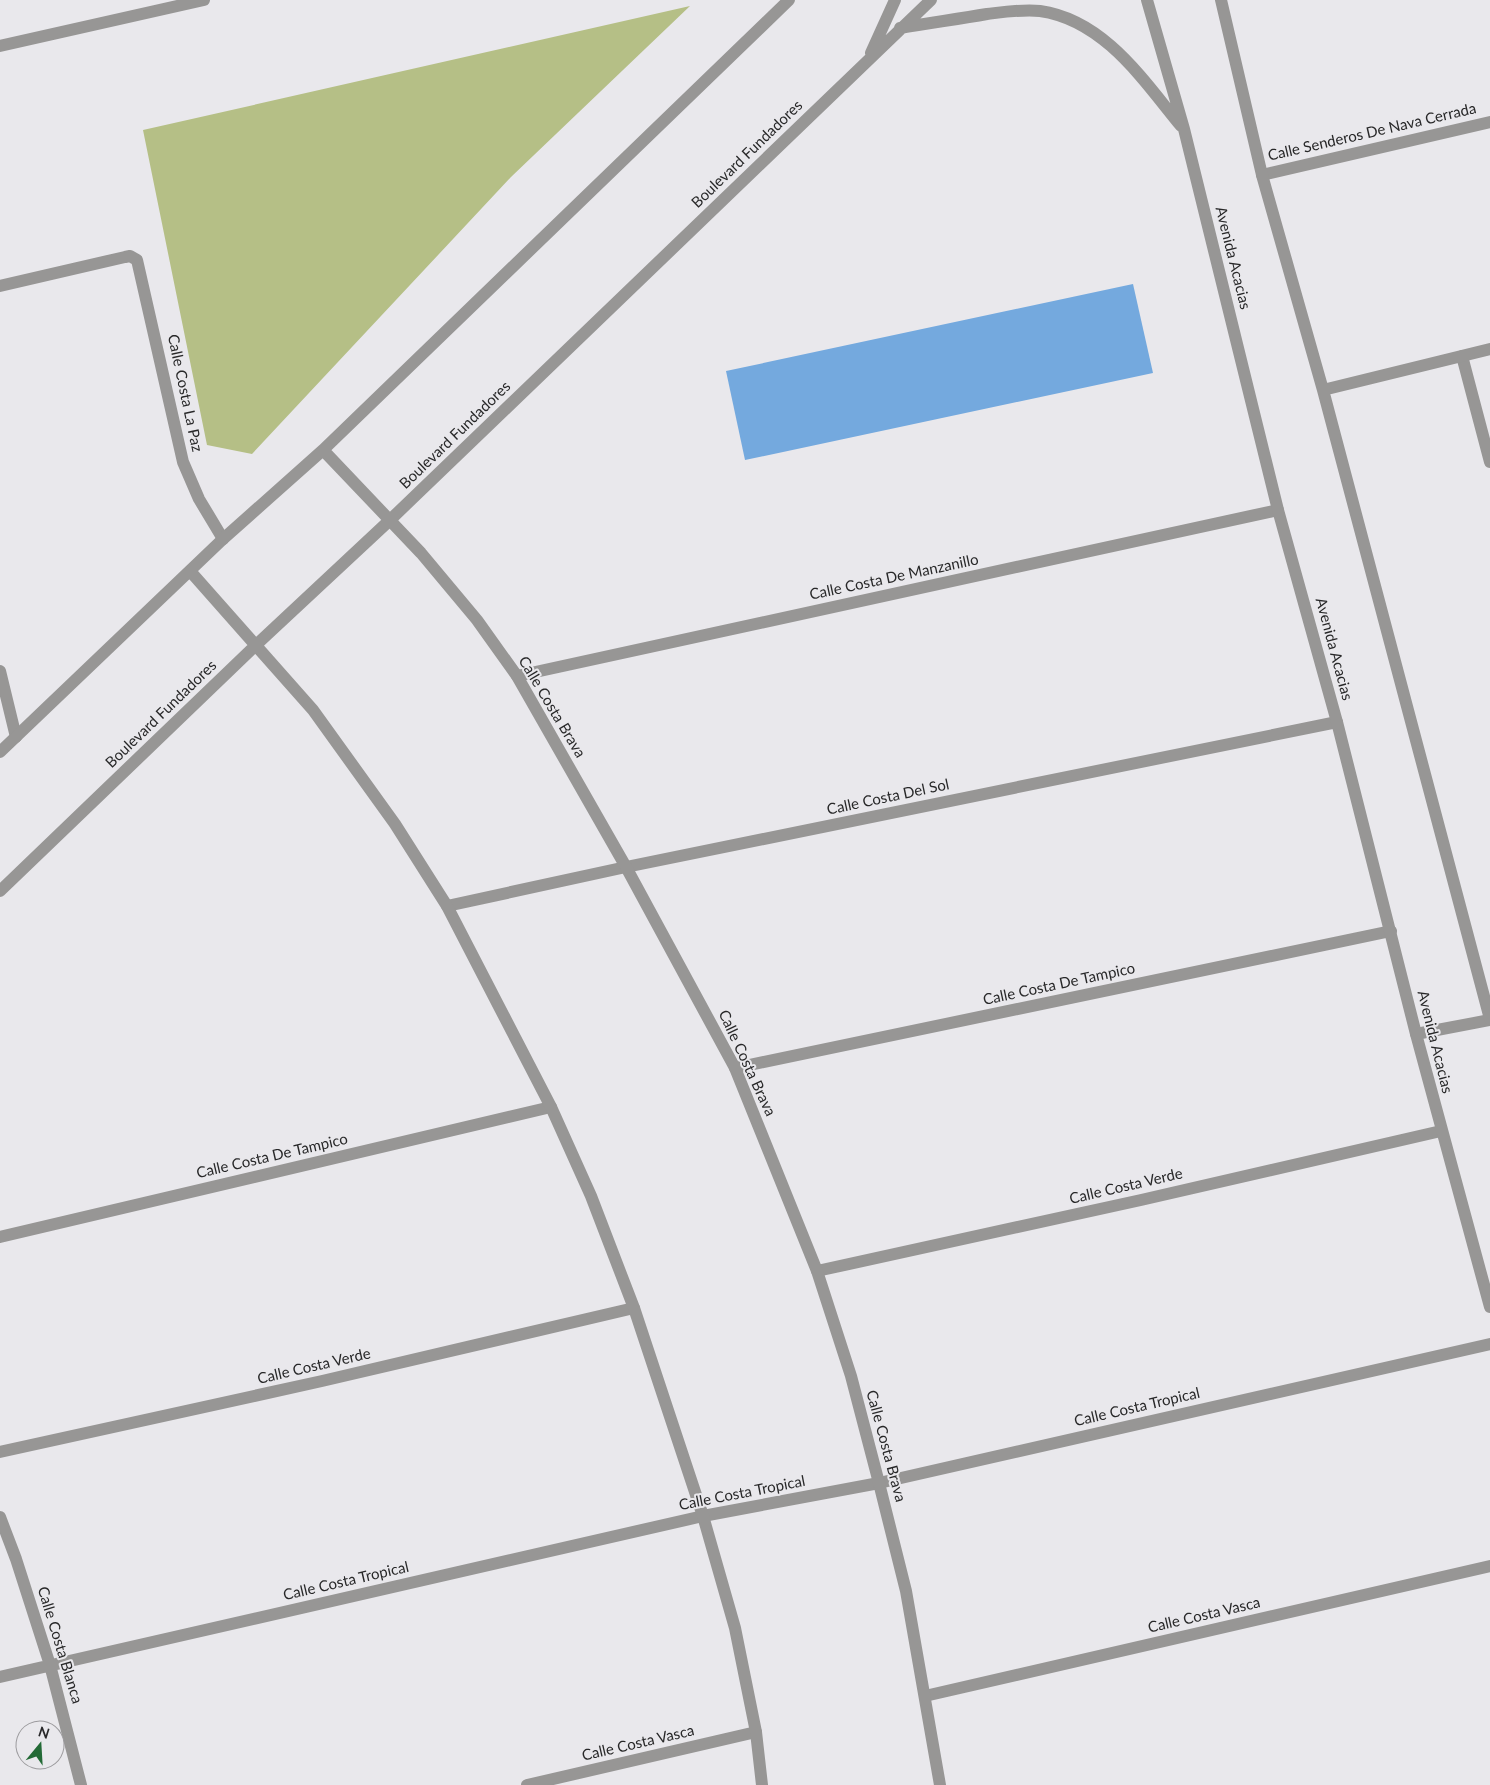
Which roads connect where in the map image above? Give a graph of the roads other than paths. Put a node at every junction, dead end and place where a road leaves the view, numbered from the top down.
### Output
1 (204, 0) edge
2 (789, 0) edge
3 (895, 0) edge
4 (931, 0) edge
5 (1147, 0) edge
6 (1221, 0) edge
7 (169, 4) edge
8 (900, 28) junction
9 (0, 46) edge
10 (868, 60) junction
11 (1490, 122) edge
12 (1184, 130) junction
13 (1262, 174) junction
14 (0, 286) edge
15 (1490, 350) edge
16 (1462, 356) junction
17 (1323, 390) junction
18 (323, 450) junction
19 (1490, 462) edge
20 (1278, 510) junction
21 (390, 520) junction
22 (223, 540) junction
23 (190, 571) junction
24 (256, 646) junction
25 (0, 671) edge
26 (517, 676) junction
27 (1337, 722) junction
28 (16, 737) junction
29 (0, 752) edge
30 (626, 867) junction
31 (0, 891) edge
32 (446, 906) junction
33 (1391, 931) junction
34 (1490, 1020) edge
35 (1416, 1034) junction
36 (735, 1068) junction
37 (551, 1108) junction
38 (1441, 1131) junction
39 (0, 1237) edge
40 (817, 1271) junction
41 (634, 1308) junction
42 (1490, 1308) edge
43 (1490, 1344) edge
44 (0, 1452) edge
45 (879, 1483) junction
46 (703, 1516) junction
47 (0, 1518) edge
48 (1490, 1566) edge
49 (50, 1665) junction
50 (0, 1677) edge
51 (925, 1696) junction
52 (756, 1732) junction
53 (82, 1785) edge
54 (527, 1785) edge
55 (762, 1785) edge
56 (940, 1785) edge

1 - 7 street
2 - 18 street
3 - 10 street
4 - 8 street, Boulevard Fundadores
5 - 12 street, Avenida Acacias
6 - 13 street
7 - 9 street
8 - 10 street, Boulevard Fundadores
8 - 12 street
10 - 21 street, Boulevard Fundadores
11 - 13 street, Calle Senderos De Nava Cerrada
12 - 20 street, Avenida Acacias
13 - 17 street
14 - 22 street, Calle Costa La Paz
15 - 16 street
16 - 17 street
16 - 19 street
17 - 34 street
18 - 21 street, Calle Costa Brava
18 - 22 street
20 - 26 street, Calle Costa De Manzanillo
20 - 27 street, Avenida Acacias
21 - 24 street, Boulevard Fundadores
21 - 26 street, Calle Costa Brava
22 - 23 street
23 - 24 street
23 - 28 street
24 - 31 street, Boulevard Fundadores
24 - 32 street
25 - 28 street
26 - 30 street, Calle Costa Brava
27 - 30 street, Calle Costa Del Sol
27 - 33 street, Avenida Acacias
28 - 29 street
30 - 32 street, Calle Costa Del Sol
30 - 36 street, Calle Costa Brava
32 - 37 street
33 - 35 street, Avenida Acacias
33 - 36 street, Calle Costa De Tampico
34 - 35 street
35 - 38 street, Avenida Acacias
36 - 40 street, Calle Costa Brava
37 - 39 street, Calle Costa De Tampico
37 - 41 street
38 - 40 street, Calle Costa Verde
38 - 42 street, Avenida Acacias
40 - 45 street, Calle Costa Brava
41 - 44 street, Calle Costa Verde
41 - 46 street
43 - 45 street, Calle Costa Tropical
45 - 46 street, Calle Costa Tropical
45 - 51 street, Calle Costa Brava
46 - 49 street, Calle Costa Tropical
46 - 52 street
47 - 49 street, Calle Costa Blanca
48 - 51 street, Calle Costa Vasca
49 - 50 street, Calle Costa Tropical
49 - 53 street, Calle Costa Blanca
51 - 56 street, Calle Costa Brava
52 - 54 street, Calle Costa Vasca
52 - 55 street

